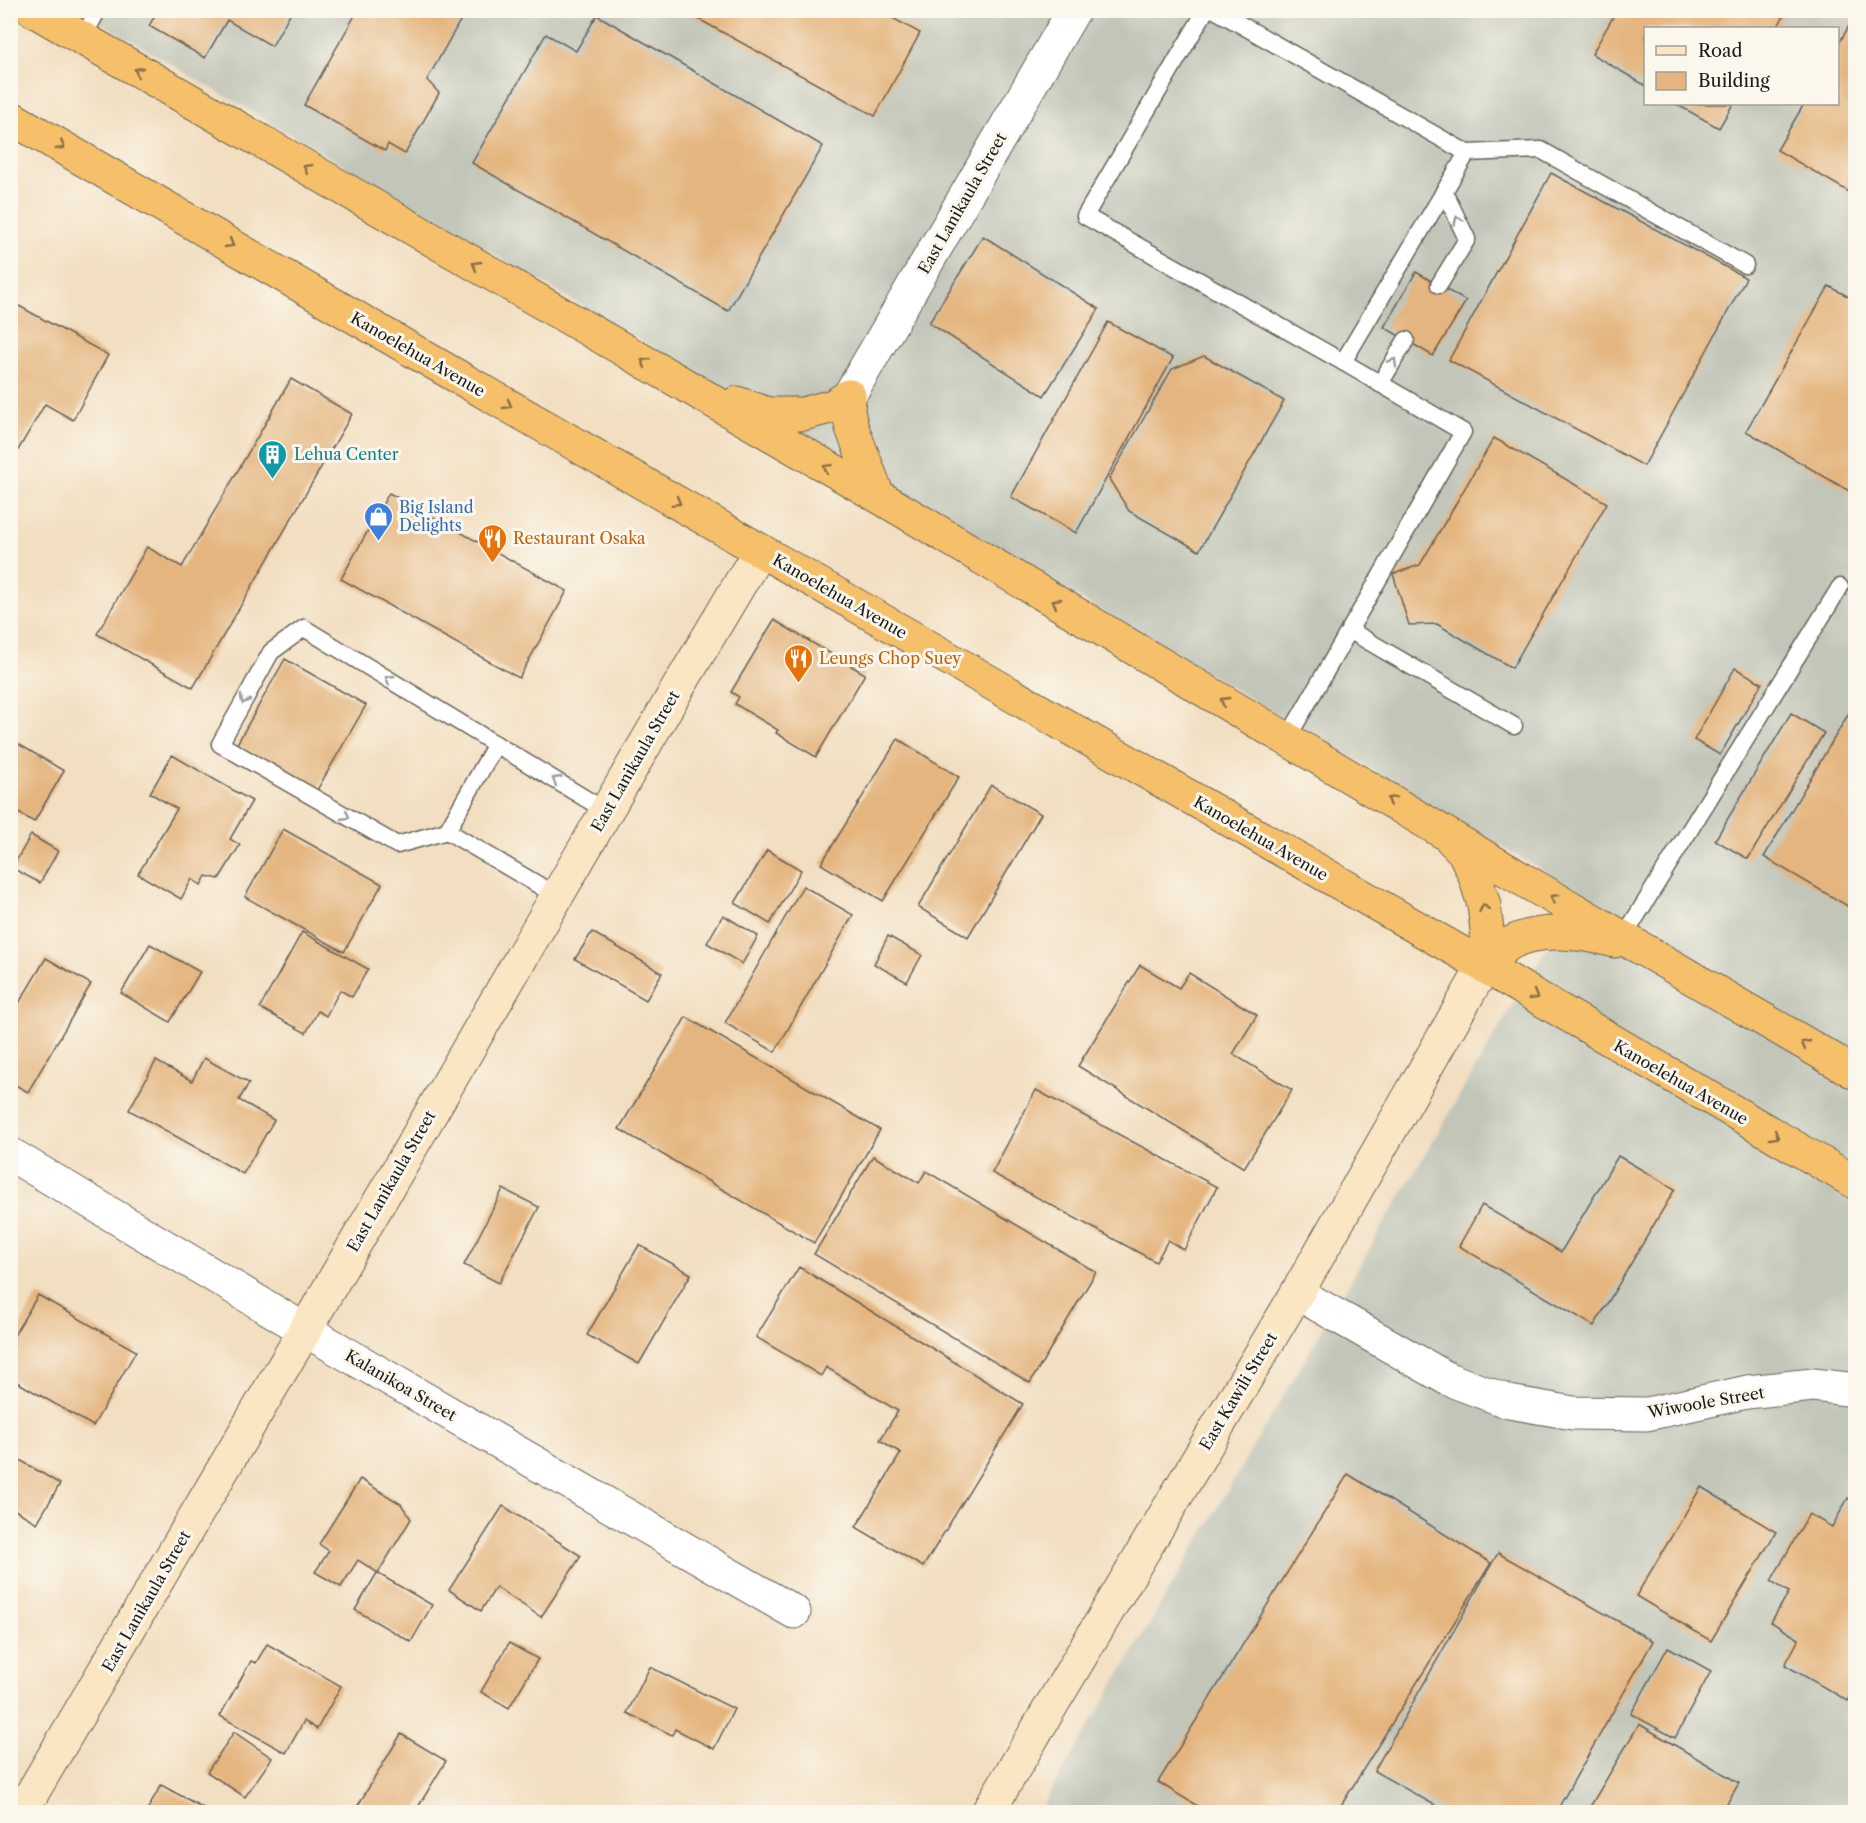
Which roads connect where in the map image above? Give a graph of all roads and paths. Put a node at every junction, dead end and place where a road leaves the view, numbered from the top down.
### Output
1 (33, 10) edge
2 (98, 10) edge
3 (1074, 10) edge
4 (1206, 10) edge
5 (1215, 10) edge
6 (82, 39) junction
7 (10, 117) edge
8 (1467, 153) junction
9 (1444, 191) junction
10 (1745, 265) dead end
11 (1439, 285) dead end
12 (1406, 340) dead end
13 (1343, 362) junction
14 (1380, 384) junction
15 (696, 392) junction
16 (849, 396) junction
17 (878, 496) junction
18 (760, 550) junction
19 (1840, 587) dead end
20 (1349, 630) junction
21 (1515, 726) dead end
22 (1287, 739) junction
23 (496, 744) junction
24 (606, 811) junction
25 (1442, 830) junction
26 (447, 831) junction
27 (557, 896) junction
28 (1630, 942) junction
29 (1484, 966) junction
30 (1856, 1073) edge
31 (10, 1154) edge
32 (1856, 1183) edge
33 (1297, 1293) junction
34 (305, 1330) junction
35 (1856, 1389) edge
36 (794, 1612) dead end
37 (21, 1812) edge
38 (988, 1812) edge

1 - 6 highway
2 - 6 lane
3 - 16 street, East Lanikaula Street
4 - 13 lane
5 - 8 lane
15 -> 6 highway
7 -> 18 highway, Kanoelehua Avenue
8 - 9 lane
8 - 10 lane
11 -> 9 lane
9 - 13 lane
14 -> 12 lane
13 - 14 lane
14 - 20 lane
15 - 16 highway
17 -> 15 highway
16 - 17 highway
22 -> 17 highway
18 - 24 street, East Lanikaula Street
18 - 29 highway, Kanoelehua Avenue
19 - 28 lane
20 - 21 lane
20 - 22 lane
25 -> 22 highway
24 -> 23 lane
23 - 26 lane
23 -> 26 lane
24 - 27 street, East Lanikaula Street
28 -> 25 highway
29 -> 25 highway
26 - 27 lane
27 - 34 street, East Lanikaula Street
28 - 29 highway
30 -> 28 highway
29 -> 32 highway, Kanoelehua Avenue
29 - 33 street, East Kawili Street
31 - 34 street, Kalanikoa Street
33 - 35 street, Wiwoole Street
33 - 38 street, East Kawili Street
34 - 36 street, Kalanikoa Street
34 - 37 street, East Lanikaula Street

